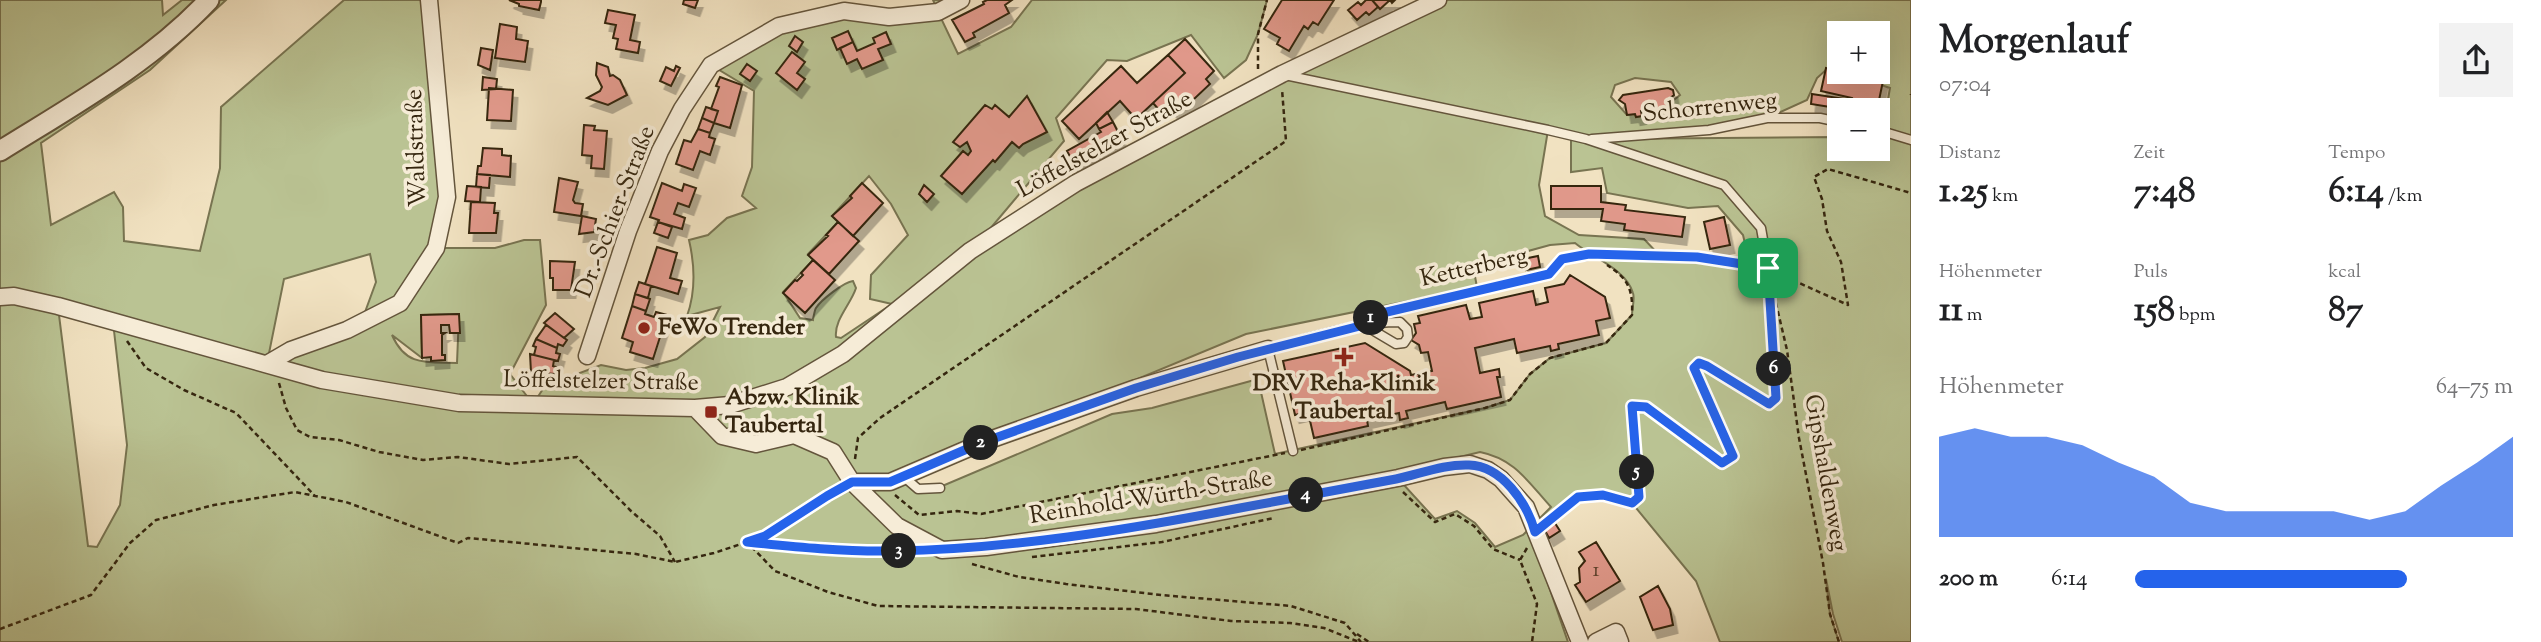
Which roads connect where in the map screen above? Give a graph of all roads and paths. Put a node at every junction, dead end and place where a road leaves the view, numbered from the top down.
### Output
1 (209, 0) edge
2 (429, 0) edge
3 (961, 0) edge
4 (1267, 0) edge
5 (1438, 0) edge
6 (1282, 75) junction
7 (1258, 87) junction
8 (1827, 119) edge
9 (1890, 134) edge
10 (1586, 139) junction
11 (1911, 140) edge
12 (0, 151) edge
13 (1911, 193) edge
14 (1771, 270) junction
15 (0, 297) edge
16 (113, 322) junction
17 (1364, 325) junction
18 (1268, 349) junction
19 (587, 356) dead end
20 (270, 365) junction
21 (695, 408) junction
22 (1293, 451) dead end
23 (903, 476) junction
24 (852, 482) junction
25 (940, 488) dead end
26 (1402, 490) dead end
27 (315, 496) junction
28 (1282, 516) dead end
29 (1535, 532) junction
30 (747, 542) junction
31 (942, 550) junction
32 (1026, 558) dead end
33 (675, 562) junction
34 (986, 562) dead end
35 (972, 564) junction
36 (0, 629) edge
37 (1353, 632) junction
38 (1360, 642) edge
39 (1369, 642) edge
40 (1532, 642) edge
41 (1580, 642) edge
42 (1596, 642) edge
43 (1620, 642) edge
44 (1839, 642) edge

1 - 12 street
2 - 20 street, Waldstraße
3 - 19 street, Dr.-Schier-Straße
4 - 7 path
5 - 6 street, Löffelstelzer Straße
6 - 7 street, Löffelstelzer Straße
6 - 10 lane
6 - 24 path
7 - 21 street, Löffelstelzer Straße
8 - 10 lane, Schorrenweg
9 - 11 lane
10 - 14 lane
13 - 14 path
14 - 17 lane, Ketterberg
14 - 29 path
14 - 44 path, Gipshaldenweg
15 - 16 street, Löffelstelzer Straße
16 - 20 street, Löffelstelzer Straße
16 - 27 path
17 - 17 lane
17 - 18 lane, Ketterberg
18 - 22 lane
18 - 23 street, Ketterberg
20 - 21 street, Löffelstelzer Straße
20 - 33 path
21 - 24 street
23 - 24 street, Ketterberg
23 - 25 lane
24 - 30 path
24 - 31 street
26 - 40 path
27 - 33 path
27 - 36 path
28 - 32 path
29 - 31 street, Reinhold-Würth-Straße
29 - 41 street, Reinhold-Würth-Straße
30 - 31 path
30 - 33 path
30 - 38 path
31 - 35 path
34 - 35 path
35 - 37 path
37 - 38 path
37 - 39 path
42 - 43 street

